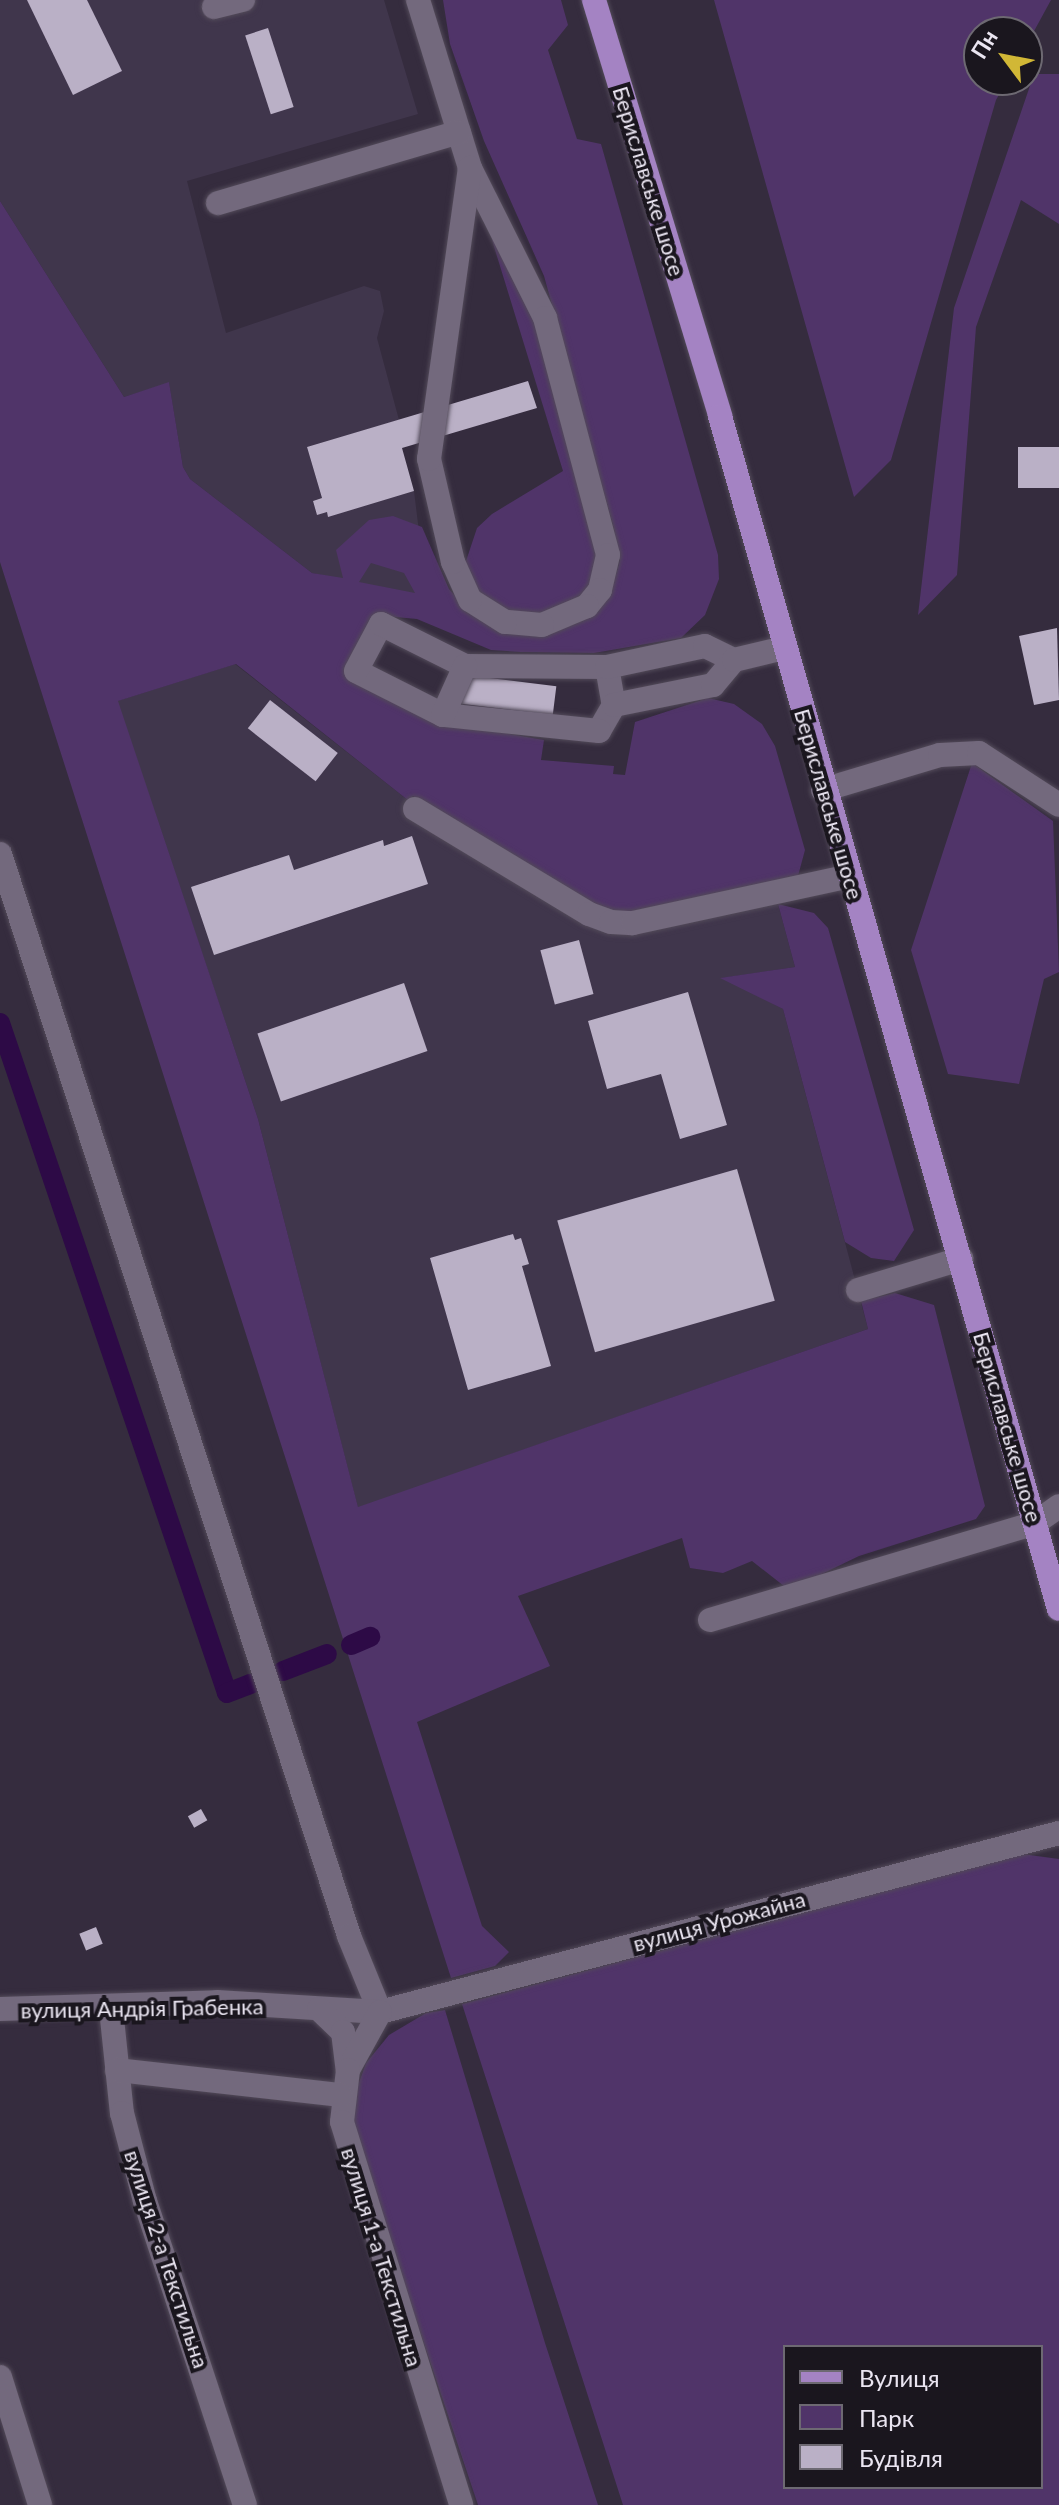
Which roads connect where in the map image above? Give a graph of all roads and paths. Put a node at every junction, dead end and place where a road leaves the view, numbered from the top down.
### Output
1 (243, 0) edge
2 (418, 0) edge
3 (594, 0) edge
4 (214, 7) dead end
5 (459, 132) junction
6 (470, 168) junction
7 (218, 203) dead end
8 (784, 648) junction
9 (734, 660) junction
10 (465, 666) junction
11 (607, 667) junction
12 (614, 705) junction
13 (443, 715) junction
14 (823, 790) junction
15 (1059, 805) edge
16 (415, 809) dead end
17 (0, 854) edge
18 (850, 876) junction
19 (961, 1259) junction
20 (858, 1290) dead end
21 (1059, 1506) edge
22 (1035, 1523) junction
23 (1059, 1609) edge
24 (710, 1620) dead end
25 (1059, 1833) edge
26 (0, 2009) edge
27 (111, 2009) junction
28 (319, 2009) junction
29 (380, 2012) junction
30 (117, 2070) junction
31 (348, 2070) junction
32 (341, 2095) junction
33 (0, 2377) edge
34 (40, 2505) edge
35 (245, 2505) edge
36 (461, 2505) edge

1 - 4 street
2 - 5 street
3 - 8 main road, Бериславське шосе
5 - 6 street
5 - 7 street
6 - 6 street
8 - 9 street
8 - 14 main road, Бериславське шосе
9 - 11 street
9 - 12 street
10 - 11 street
10 - 13 street
10 - 13 street
11 - 12 street
12 - 13 street
14 - 15 street
14 - 18 main road, Бериславське шосе
16 - 18 street
17 - 29 street
18 - 19 main road, Бериславське шосе
19 - 20 street
19 - 22 main road, Бериславське шосе
21 - 22 street
22 - 23 main road, Бериславське шосе
22 - 24 street
25 - 29 street, вулиця Урожайна
26 - 27 street, вулиця Андрія Грабенка
27 - 28 street, вулиця Андрія Грабенка
27 - 30 street, вулиця 2-а Текстильна
28 - 29 street, вулиця Андрія Грабенка
28 - 31 street
29 - 31 street, вулиця 1-а Текстильна
30 - 32 street
30 - 35 street, вулиця 2-а Текстильна
31 - 32 street, вулиця 1-а Текстильна
32 - 36 street, вулиця 1-а Текстильна
33 - 34 street

